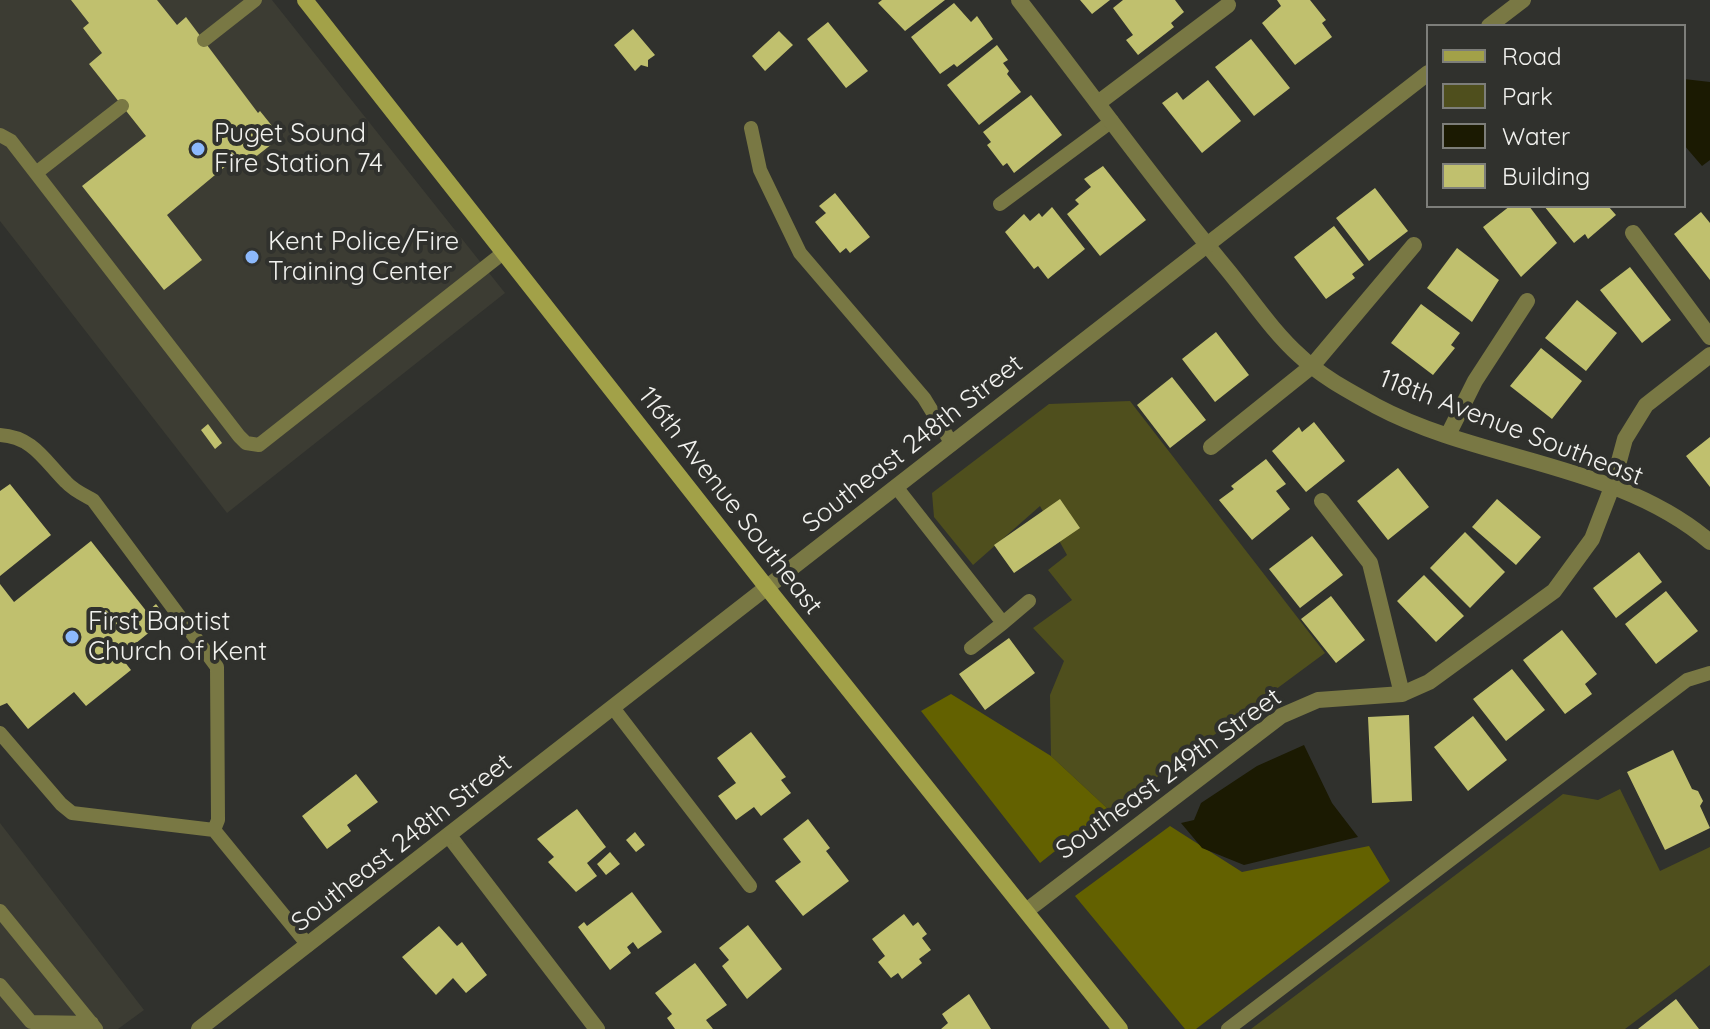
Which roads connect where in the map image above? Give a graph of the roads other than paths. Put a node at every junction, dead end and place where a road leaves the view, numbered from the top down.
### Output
1 (255, 0) edge
2 (305, 0) edge
3 (1019, 0) edge
4 (1523, 0) edge
5 (1228, 5) dead end
6 (1492, 24) edge
7 (204, 40) dead end
8 (1426, 75) edge
9 (1098, 103) junction
10 (122, 106) dead end
11 (1112, 121) junction
12 (751, 128) dead end
13 (0, 135) edge
14 (36, 173) junction
15 (1000, 204) dead end
16 (1633, 233) dead end
17 (1206, 244) junction
18 (1414, 245) dead end
19 (503, 253) junction
20 (1527, 301) dead end
21 (1710, 337) edge
22 (1710, 355) edge
23 (1312, 366) junction
24 (0, 435) edge
25 (1448, 435) junction
26 (952, 444) junction
27 (1211, 447) dead end
28 (1612, 487) junction
29 (897, 488) junction
30 (1322, 501) dead end
31 (1710, 542) edge
32 (768, 589) junction
33 (1029, 601) dead end
34 (1003, 623) junction
35 (971, 648) dead end
36 (1710, 673) edge
37 (1402, 694) junction
38 (614, 709) junction
39 (0, 733) edge
40 (214, 830) junction
41 (450, 837) junction
42 (750, 886) dead end
43 (0, 911) edge
44 (1026, 911) junction
45 (308, 945) junction
46 (0, 985) edge
47 (94, 1026) edge
48 (199, 1029) edge
49 (597, 1029) edge
50 (1120, 1029) edge
51 (1228, 1029) edge

1 - 7 lane
2 - 19 main road, 116th Avenue Southeast
3 - 9 street, 118th Avenue Southeast
4 - 6 street
5 - 9 street
8 - 17 street, Southeast 248th Street
9 - 11 street, 118th Avenue Southeast
10 - 14 lane
11 - 15 lane
11 - 17 street, 118th Avenue Southeast
12 - 26 lane
13 - 14 lane
14 - 19 lane
16 - 21 street
17 - 23 street, 118th Avenue Southeast
17 - 26 street, Southeast 248th Street
18 - 23 street
19 - 32 main road, 116th Avenue Southeast
20 - 25 street
22 - 28 street, Southeast 249th Street
23 - 25 street, 118th Avenue Southeast
23 - 27 street
24 - 40 lane
25 - 28 street, 118th Avenue Southeast
26 - 29 street, Southeast 248th Street
28 - 31 street, 118th Avenue Southeast
28 - 37 street, Southeast 249th Street
29 - 32 street, Southeast 248th Street
29 - 34 lane
30 - 37 street
32 - 38 street, Southeast 248th Street
32 - 44 main road, 116th Avenue Southeast
33 - 34 lane
34 - 35 lane
36 - 51 lane
37 - 44 street, Southeast 249th Street
38 - 41 street, Southeast 248th Street
38 - 42 lane
39 - 40 lane
40 - 45 lane
41 - 45 street, Southeast 248th Street
41 - 49 street
43 - 47 lane
44 - 50 main road, 116th Avenue Southeast
45 - 48 street, Southeast 248th Street
46 - 47 lane

